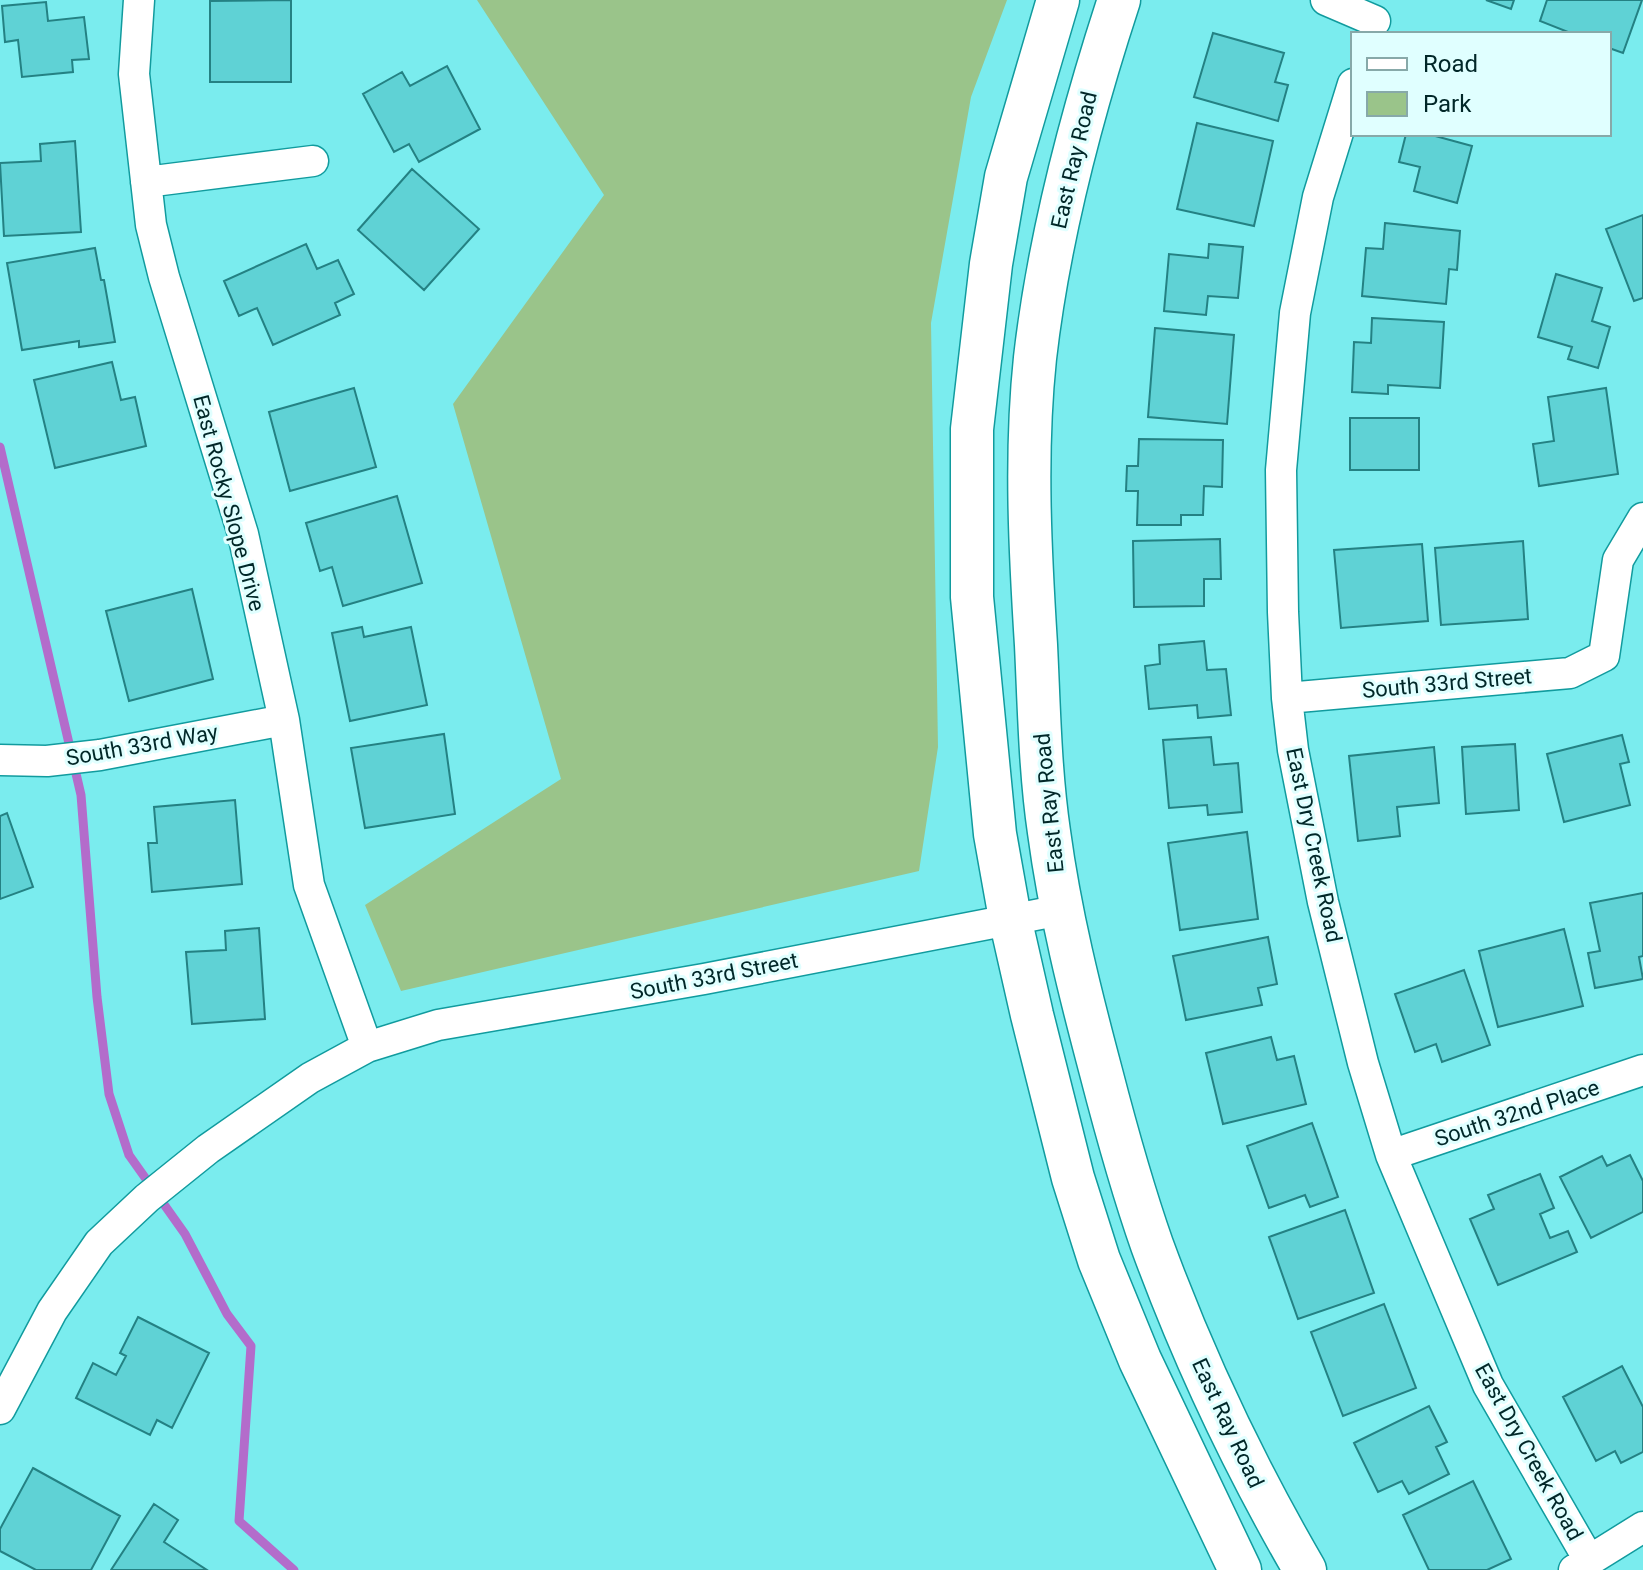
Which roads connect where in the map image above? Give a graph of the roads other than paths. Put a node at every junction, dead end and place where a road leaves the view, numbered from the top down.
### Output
1 (139, 0) edge
2 (1058, 0) edge
3 (1119, 0) edge
4 (1326, 0) edge
5 (1377, 18) edge
6 (1351, 90) edge
7 (313, 161) dead end
8 (146, 182) junction
9 (1643, 518) edge
10 (1287, 698) junction
11 (284, 720) junction
12 (0, 760) edge
13 (1061, 910) junction
14 (1010, 918) junction
15 (367, 1047) junction
16 (1643, 1070) edge
17 (1391, 1155) junction
18 (8, 1378) edge
19 (0, 1409) edge
20 (1643, 1527) edge
21 (1582, 1565) edge
22 (1240, 1570) edge
23 (1305, 1570) edge

1 - 8 street, East Rocky Slope Drive
2 - 14 main road
3 - 13 main road, East Ray Road
4 - 5 street
6 - 10 street, East Dry Creek Road
7 - 8 street
8 - 11 street, East Rocky Slope Drive
9 - 10 street, South 33rd Street
10 - 17 street, East Dry Creek Road
11 - 12 street, South 33rd Way
11 - 15 street, East Rocky Slope Drive
13 - 14 street, South 33rd Street
13 - 23 main road, East Ray Road
14 - 15 street, South 33rd Street
14 - 22 main road
15 - 18 street, South 33rd Street
16 - 17 street, South 32nd Place
17 - 21 street, East Dry Creek Road
18 - 19 street, South 33rd Street
20 - 21 street

